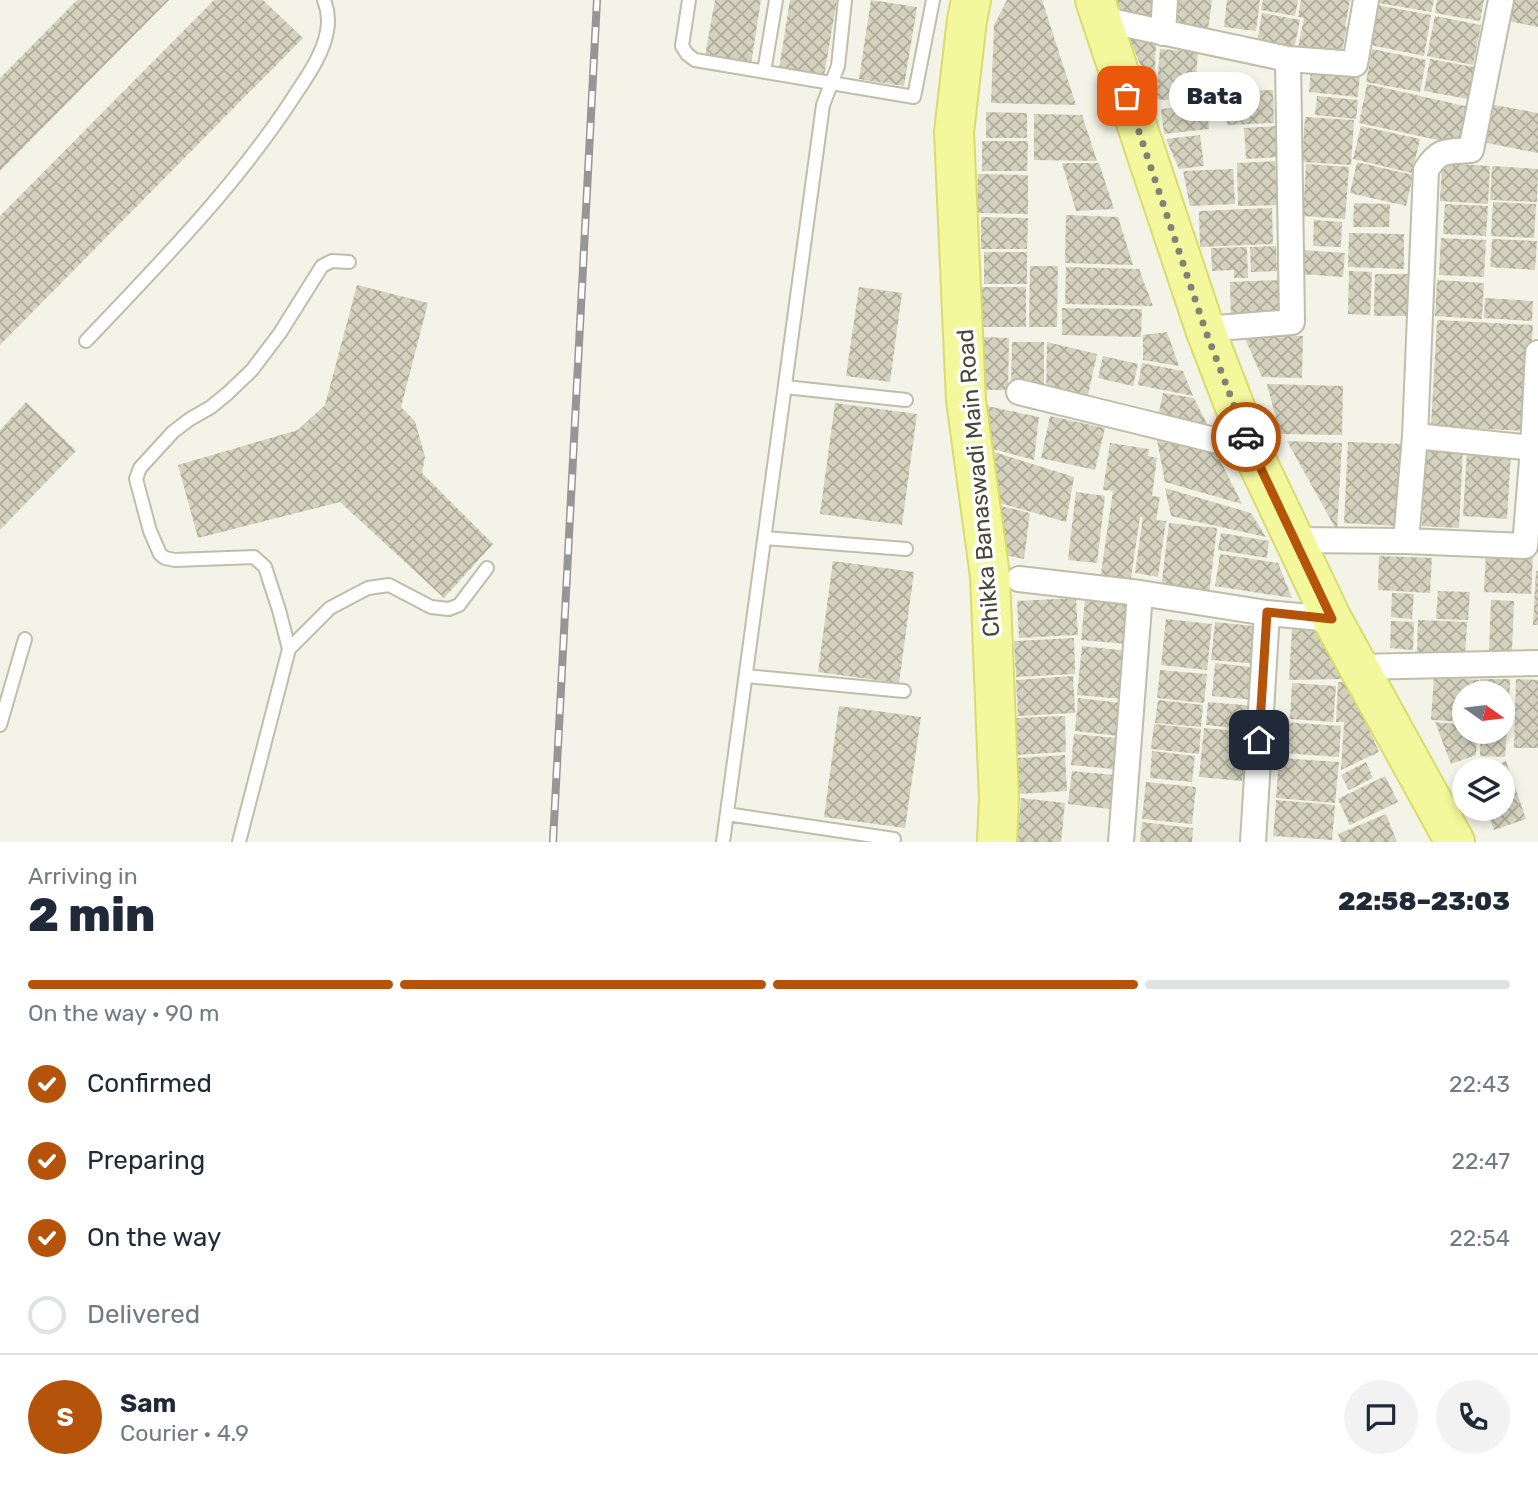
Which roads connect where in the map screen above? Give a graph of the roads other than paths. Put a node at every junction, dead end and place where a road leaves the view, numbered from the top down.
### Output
1 (324, 0) edge
2 (689, 0) edge
3 (776, 0) edge
4 (845, 0) edge
5 (933, 0) edge
6 (971, 0) edge
7 (1165, 0) edge
8 (1366, 0) edge
9 (1501, 0) edge
10 (1098, 9) edge
11 (1163, 33) junction
12 (1288, 58) junction
13 (764, 72) junction
14 (832, 83) junction
15 (349, 262) dead end
16 (1205, 329) junction
17 (86, 341) dead end
18 (1538, 353) edge
19 (785, 387) junction
20 (1019, 392) dead end
21 (906, 400) dead end
22 (1415, 436) junction
23 (1251, 449) junction
24 (1536, 449) edge
25 (765, 538) junction
26 (1294, 540) junction
27 (1406, 541) junction
28 (1531, 547) edge
29 (906, 549) dead end
30 (487, 568) dead end
31 (1019, 579) dead end
32 (1140, 593) junction
33 (1267, 612) junction
34 (1332, 619) junction
35 (25, 639) dead end
36 (289, 649) junction
37 (1538, 663) edge
38 (1358, 667) junction
39 (746, 676) junction
40 (904, 691) dead end
41 (0, 725) edge
42 (727, 814) junction
43 (894, 839) dead end
44 (239, 842) edge
45 (723, 842) edge
46 (997, 842) edge
47 (1121, 842) edge
48 (1253, 842) edge
49 (1455, 842) edge

1 - 17 lane
2 - 13 lane
3 - 13 lane
4 - 14 lane
5 - 14 lane
6 - 46 main road, Chikka Banaswadi Main Road
7 - 11 street
8 - 12 street
9 - 22 street
10 - 11 street
10 - 16 main road
11 - 12 street
12 - 16 street
13 - 14 lane
14 - 19 lane
15 - 36 lane
16 - 23 main road
18 - 24 street
19 - 21 lane
19 - 25 lane
20 - 23 street
22 - 24 street
22 - 27 street
23 - 26 main road
24 - 28 street
25 - 29 lane
25 - 39 lane
26 - 27 street
26 - 34 main road
27 - 28 street
30 - 36 lane
31 - 32 street
32 - 33 street
32 - 47 street
33 - 34 street
33 - 48 street
34 - 38 main road
35 - 41 lane
36 - 44 lane
37 - 38 street
38 - 49 main road
39 - 40 lane
39 - 42 lane
42 - 43 lane
42 - 45 lane

